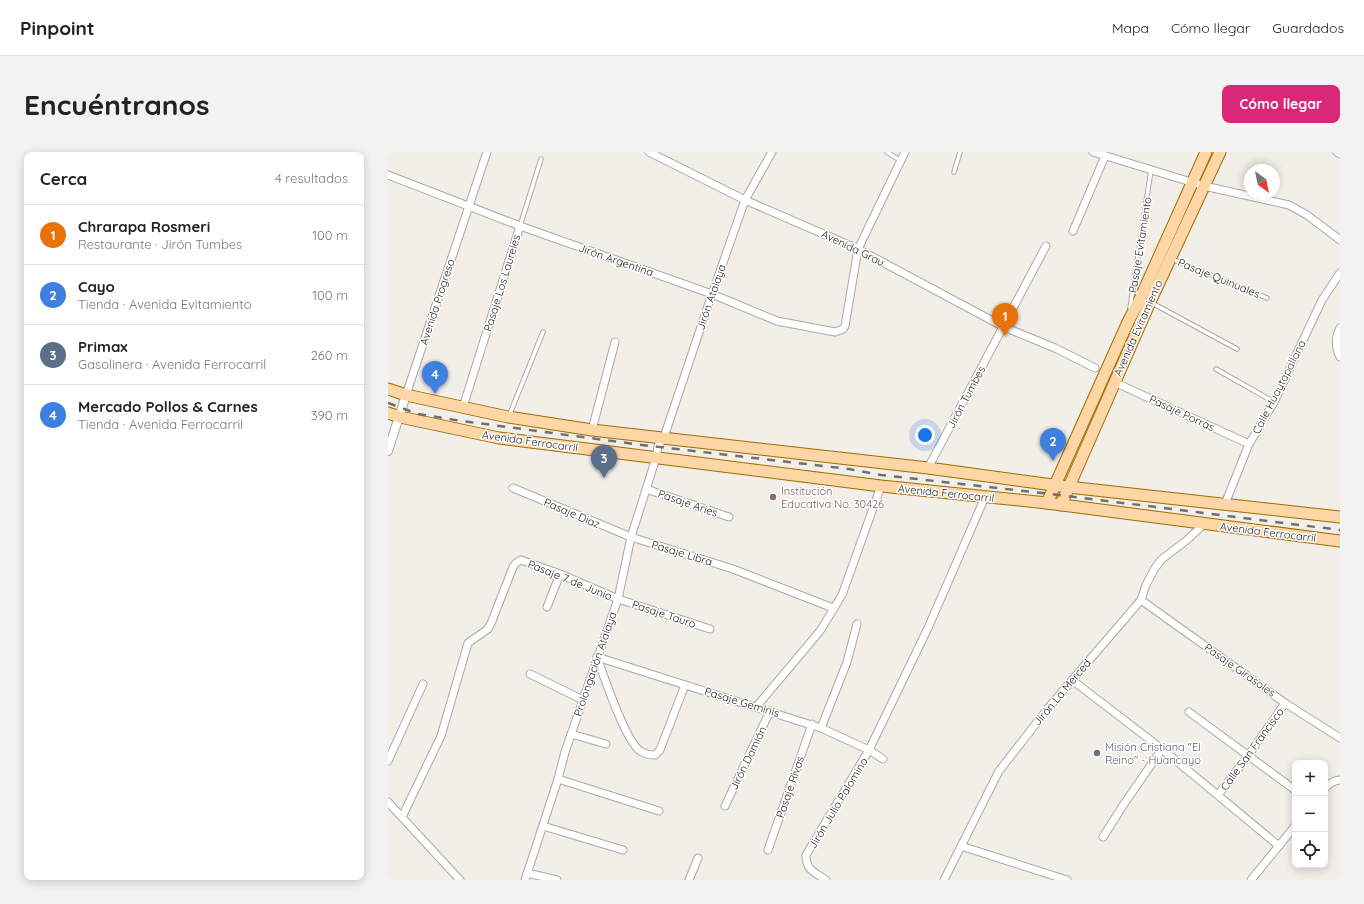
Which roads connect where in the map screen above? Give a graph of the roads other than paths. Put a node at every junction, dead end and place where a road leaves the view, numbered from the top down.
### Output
1 (487, 152) edge
2 (649, 152) edge
3 (772, 152) edge
4 (887, 152) edge
5 (906, 152) edge
6 (960, 152) edge
7 (1093, 152) edge
8 (1206, 152) edge
9 (1220, 152) edge
10 (1337, 152) edge
11 (1340, 154) edge
12 (1105, 156) junction
13 (541, 159) dead end
14 (901, 161) junction
15 (1151, 169) junction
16 (954, 172) dead end
17 (388, 175) edge
18 (1199, 184) junction
19 (745, 200) junction
20 (469, 206) junction
21 (520, 226) junction
22 (1072, 231) dead end
23 (1340, 240) edge
24 (1046, 246) dead end
25 (858, 249) junction
26 (1170, 258) junction
27 (1340, 273) edge
28 (712, 294) junction
29 (1267, 298) dead end
30 (1150, 302) junction
31 (1128, 322) junction
32 (1004, 327) junction
33 (1340, 328) edge
34 (543, 332) dead end
35 (615, 342) dead end
36 (1237, 348) dead end
37 (1340, 357) edge
38 (1095, 368) dead end
39 (1216, 369) dead end
40 (1114, 382) junction
41 (388, 389) edge
42 (406, 395) junction
43 (1274, 402) junction
44 (462, 407) junction
45 (388, 413) edge
46 (400, 417) junction
47 (508, 417) junction
48 (592, 430) junction
49 (661, 442) junction
50 (1249, 444) junction
51 (388, 451) edge
52 (656, 458) junction
53 (928, 468) junction
54 (1055, 485) junction
55 (881, 486) junction
56 (1068, 487) junction
57 (513, 488) dead end
58 (646, 489) junction
59 (985, 497) junction
60 (1047, 503) junction
61 (1225, 504) junction
62 (1061, 505) junction
63 (1340, 516) edge
64 (729, 517) dead end
65 (1204, 524) junction
66 (631, 537) junction
67 (1340, 541) edge
68 (560, 574) junction
69 (618, 598) junction
70 (1141, 600) junction
71 (547, 607) dead end
72 (833, 608) junction
73 (857, 624) dead end
74 (710, 629) dead end
75 (597, 657) junction
76 (530, 674) dead end
77 (1072, 680) junction
78 (423, 684) dead end
79 (685, 685) junction
80 (583, 700) junction
81 (1285, 703) junction
82 (757, 706) junction
83 (770, 711) junction
84 (1189, 712) dead end
85 (812, 724) junction
86 (821, 728) junction
87 (571, 734) junction
88 (1340, 738) edge
89 (606, 744) dead end
90 (1162, 749) junction
91 (869, 750) junction
92 (1248, 756) junction
93 (883, 759) dead end
94 (388, 761) edge
95 (558, 779) junction
96 (1340, 780) edge
97 (1328, 784) edge
98 (1292, 788) edge
99 (1218, 795) junction
100 (388, 802) edge
101 (725, 806) dead end
102 (659, 811) dead end
103 (402, 817) junction
104 (543, 826) junction
105 (1292, 830) edge
106 (1103, 837) dead end
107 (961, 846) junction
108 (1280, 846) junction
109 (623, 850) dead end
110 (768, 850) dead end
111 (698, 858) dead end
112 (526, 876) edge
113 (460, 880) edge
114 (557, 880) edge
115 (689, 880) edge
116 (826, 880) edge
117 (944, 880) edge
118 (1068, 880) edge
119 (1251, 880) edge

1 - 20 street, Avenida Progreso
2 - 19 street, Avenida Grau
3 - 19 street, Jirón Atalaya
4 - 14 lane
5 - 14 street
6 - 16 lane
7 - 12 street
8 - 18 main road, Avenida Evitamiento
9 - 18 main road, Avenida Evitamiento
10 - 11 street
12 - 15 street
12 - 22 street
13 - 21 lane, Pasaje Los Laureles
14 - 25 street
15 - 18 street
15 - 31 lane, Pasaje Evitamiento
17 - 20 street, Jirón Argentina
18 - 23 street
18 - 26 main road, Avenida Evitamiento
18 - 31 main road, Avenida Evitamiento
19 - 25 street, Avenida Grau
19 - 28 street, Jirón Atalaya
20 - 21 street, Jirón Argentina
20 - 42 street, Avenida Progreso
21 - 28 street, Jirón Argentina
21 - 44 street, Pasaje Los Laureles
24 - 32 street, Jirón Tumbes
25 - 28 street, Jirón Argentina
25 - 32 street, Avenida Grau
26 - 29 lane, Pasaje Quinuales
26 - 30 main road, Avenida Evitamiento
27 - 43 street, Calle Huaytapallana
28 - 49 street, Jirón Atalaya
30 - 36 lane
30 - 40 main road, Avenida Evitamiento
31 - 54 main road, Avenida Evitamiento
32 - 38 street, Avenida Grau
32 - 53 street, Jirón Tumbes
33 - 37 street
34 - 47 lane
35 - 48 street
39 - 43 lane
40 - 50 street, Pasaje Porras
40 - 56 main road, Avenida Evitamiento
41 - 42 main road, Avenida Ferrocarril
42 - 44 main road, Avenida Ferrocarril
42 - 46 street, Avenida Progreso
43 - 50 street, Calle Huaytapallana
44 - 47 main road, Avenida Ferrocarril
45 - 46 main road, Avenida Ferrocarril
46 - 51 street, Avenida Progreso
46 - 52 main road, Avenida Ferrocarril
47 - 48 main road, Avenida Ferrocarril
48 - 49 main road, Avenida Ferrocarril
49 - 52 street, Prolongación Atalaya
49 - 53 main road, Avenida Ferrocarril
50 - 61 street, Calle Huaytapallana
52 - 55 main road, Avenida Ferrocarril
52 - 58 street, Prolongación Atalaya
53 - 54 main road, Avenida Ferrocarril
54 - 56 main road, Avenida Ferrocarril
54 - 60 main road, Avenida Evitamiento
55 - 59 main road, Avenida Ferrocarril
55 - 72 street
56 - 61 main road, Avenida Ferrocarril
56 - 62 main road, Avenida Evitamiento
57 - 66 street, Pasaje Diaz
58 - 64 street, Pasaje Aries
58 - 66 street, Prolongación Atalaya
59 - 60 main road, Avenida Ferrocarril
59 - 91 street, Jirón Julio Palomino
60 - 62 main road, Avenida Ferrocarril
61 - 63 main road, Avenida Ferrocarril
62 - 65 main road, Avenida Ferrocarril
65 - 67 main road, Avenida Ferrocarril
65 - 70 street, Jirón La Merced
66 - 69 street, Prolongación Atalaya
66 - 72 street, Pasaje Libra
68 - 69 street, Pasaje 7 de Junio
68 - 71 street
68 - 103 street, Pasaje 7 de Junio
69 - 74 street, Pasaje Tauro
69 - 75 street, Prolongación Atalaya
70 - 77 street, Jirón La Merced
70 - 81 street, Pasaje Girasoles
72 - 82 street
73 - 86 street
75 - 79 street, Pasaje Geminis
75 - 79 street
75 - 80 street, Prolongación Atalaya
76 - 80 street
77 - 90 street
77 - 107 street, Jirón La Merced
78 - 94 street
79 - 82 street, Pasaje Geminis
80 - 87 street, Prolongación Atalaya
81 - 88 street, Pasaje Girasoles
81 - 92 street, Calle San Francisco
82 - 83 street, Pasaje Geminis
83 - 85 street, Pasaje Geminis
83 - 101 street, Jirón Damián
84 - 92 street
85 - 86 street, Pasaje Geminis
85 - 110 street, Pasaje Rivas
86 - 91 street, Pasaje Geminis
87 - 89 street
87 - 95 street, Prolongación Atalaya
90 - 99 street
90 - 106 street
91 - 93 street, Pasaje Geminis
91 - 116 street, Jirón Julio Palomino
92 - 98 street
92 - 99 street, Calle San Francisco
95 - 102 street
95 - 104 street, Prolongación Atalaya
96 - 97 street
99 - 108 street
100 - 103 street
103 - 113 street
104 - 109 street
104 - 112 street, Prolongación Atalaya
105 - 108 street
107 - 117 street, Jirón La Merced
107 - 118 street
108 - 119 street
111 - 115 street
112 - 114 street

